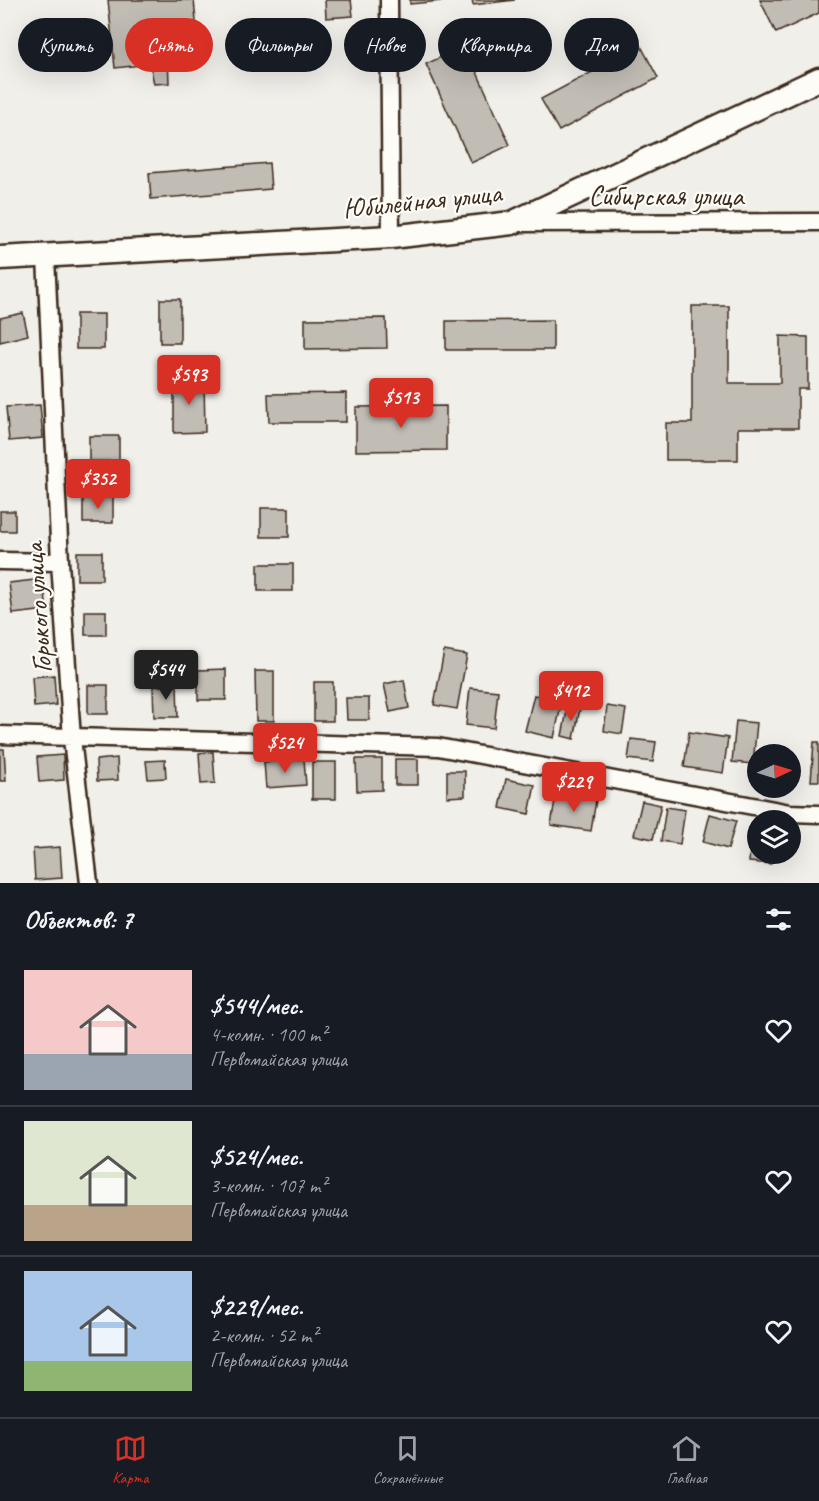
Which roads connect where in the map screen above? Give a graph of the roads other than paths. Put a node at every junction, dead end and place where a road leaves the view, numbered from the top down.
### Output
1 (389, 0) edge
2 (819, 79) edge
3 (819, 222) edge
4 (512, 223) junction
5 (391, 237) junction
6 (46, 257) junction
7 (0, 258) edge
8 (0, 561) edge
9 (60, 562) junction
10 (0, 735) edge
11 (72, 739) junction
12 (819, 814) edge
13 (89, 883) edge

1 - 5 street
2 - 4 main road, Юбилейная улица
3 - 4 street, Сибирская улица
4 - 5 main road, Юбилейная улица
5 - 6 main road, Юбилейная улица
6 - 7 main road, Юбилейная улица
6 - 9 street, Горького улица
8 - 9 street
9 - 11 street, Горького улица
10 - 11 street
11 - 12 street
11 - 13 street, Горького улица

